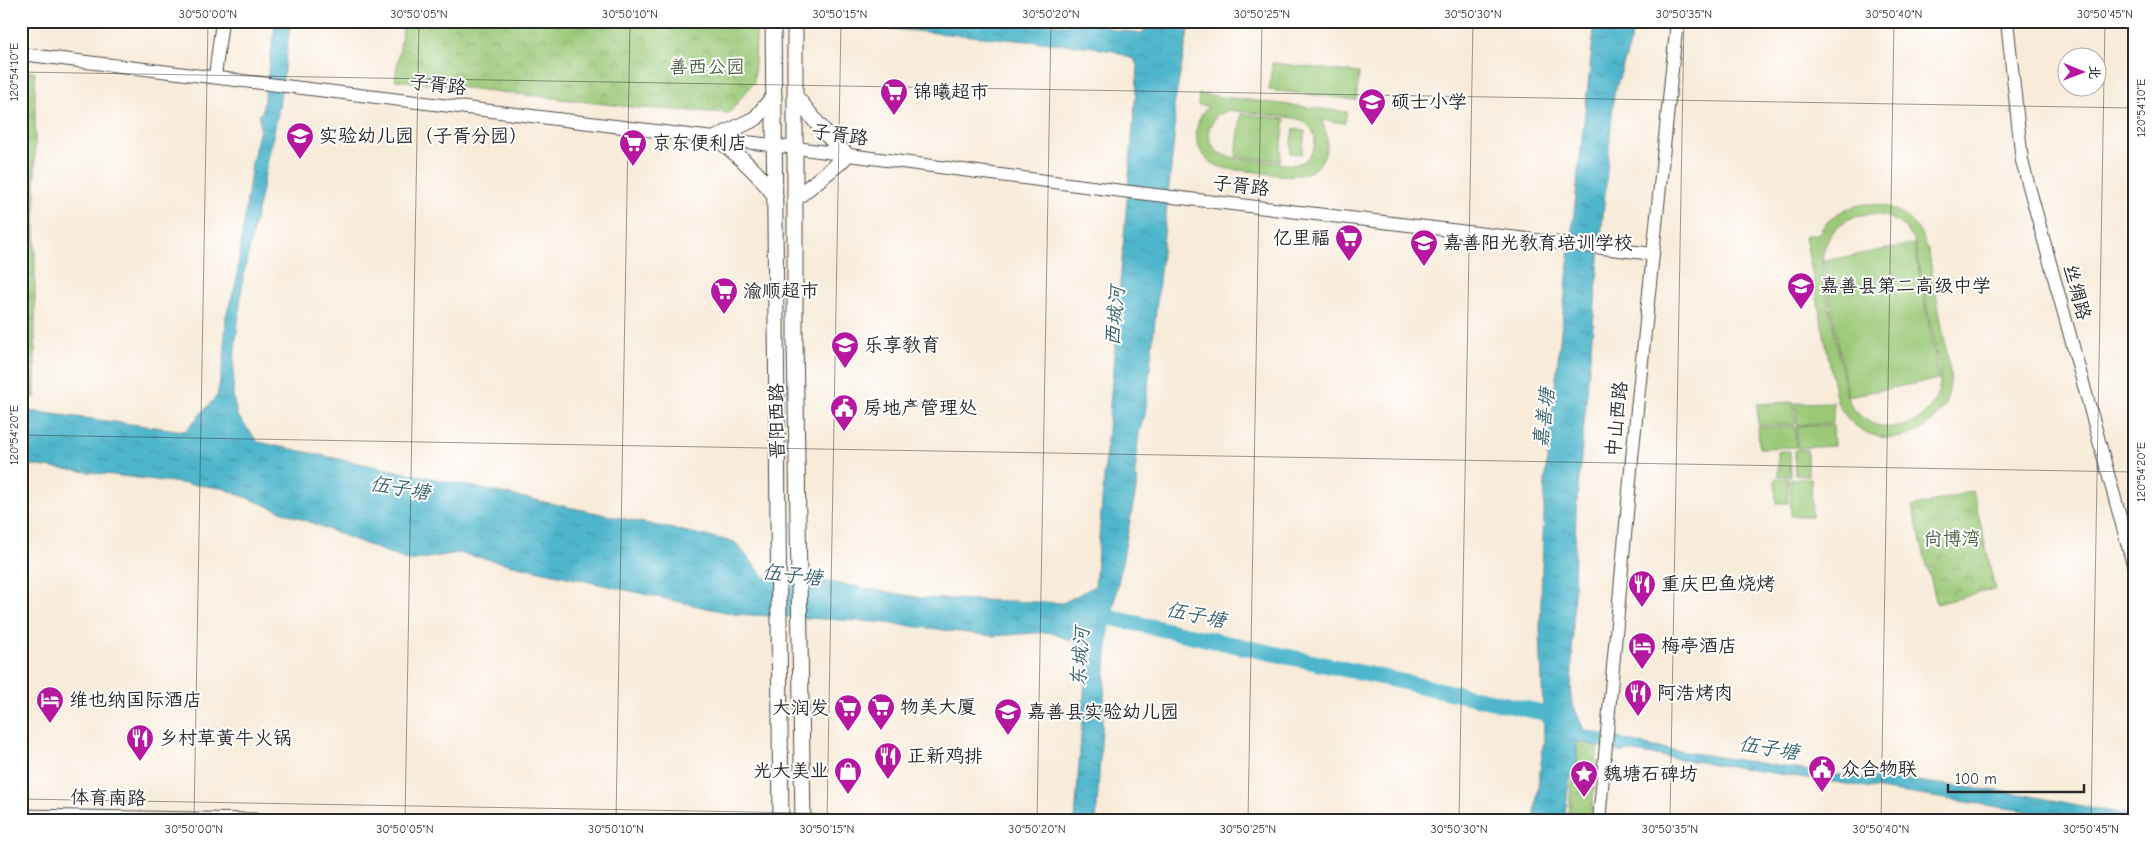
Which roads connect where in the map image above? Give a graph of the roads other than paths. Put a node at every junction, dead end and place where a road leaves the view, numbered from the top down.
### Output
1 (222, 21) edge
2 (1677, 21) edge
3 (2007, 21) edge
4 (773, 25) edge
5 (795, 28) edge
6 (21, 54) edge
7 (215, 76) junction
8 (774, 96) junction
9 (796, 96) junction
10 (716, 138) junction
11 (774, 145) junction
12 (796, 148) junction
13 (847, 154) junction
14 (775, 196) junction
15 (796, 198) junction
16 (1653, 254) junction
17 (2134, 568) edge
18 (21, 817) edge
19 (255, 821) edge
20 (781, 821) edge
21 (802, 821) edge
22 (1599, 821) edge

1 - 7 street
2 - 16 street, 中山西路
3 - 17 street, 丝绸路
4 - 8 main road, 晋阳西路
5 - 9 main road, 晋阳西路
6 - 7 street, 子胥路
7 - 10 street, 子胥路
8 - 10 main road
8 - 11 main road, 晋阳西路
9 - 12 main road, 晋阳西路
9 - 13 main road
10 - 11 street, 子胥路
10 - 14 main road
11 - 12 street, 子胥路
11 - 14 main road, 晋阳西路
12 - 13 street, 子胥路
12 - 15 main road, 晋阳西路
13 - 15 main road
13 - 16 street, 子胥路
14 - 20 main road, 晋阳西路
15 - 21 main road, 晋阳西路
16 - 22 street, 中山西路
18 - 19 main road, 体育南路

